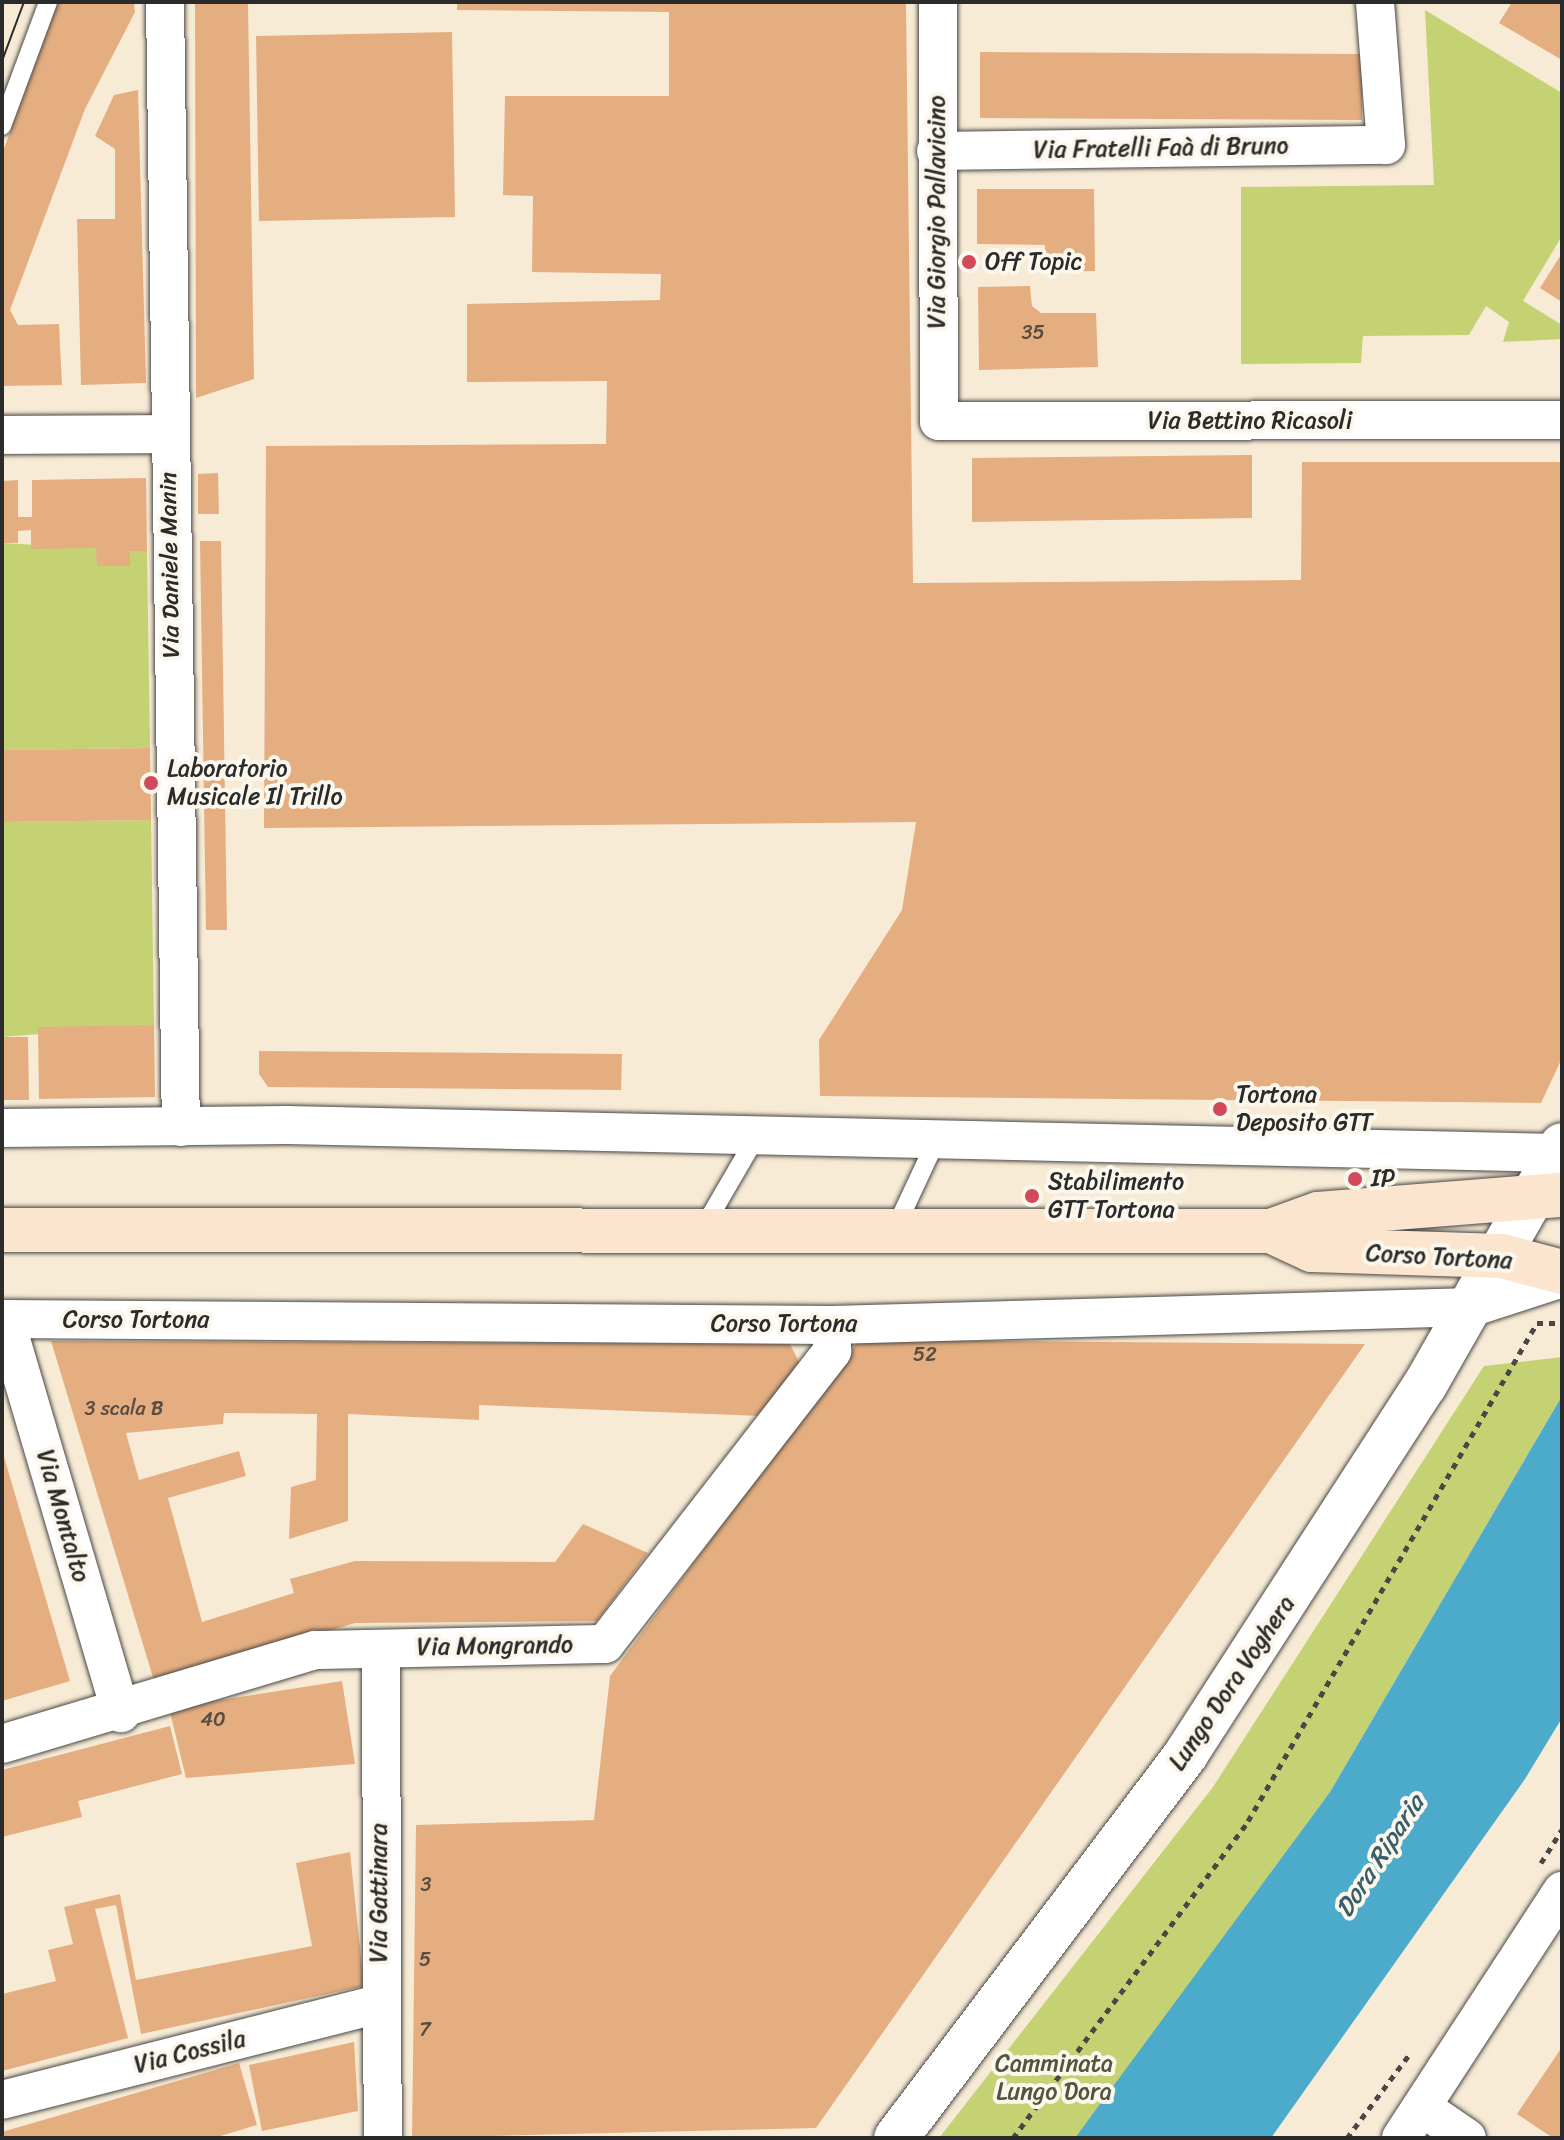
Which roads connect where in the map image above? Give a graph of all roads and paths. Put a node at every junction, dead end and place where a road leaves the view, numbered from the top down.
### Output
1 (48, 2) edge
2 (165, 2) edge
3 (938, 2) edge
4 (1375, 2) edge
5 (2, 126) edge
6 (936, 151) junction
7 (1562, 420) edge
8 (939, 421) joint
9 (168, 434) junction
10 (2, 435) edge
11 (181, 1127) junction
12 (2, 1128) edge
13 (755, 1139) junction
14 (935, 1143) junction
15 (1554, 1174) edge
16 (2, 1230) edge
17 (1271, 1231) junction
18 (701, 1232) junction
19 (893, 1232) junction
20 (1502, 1256) junction
21 (1562, 1275) edge
22 (1473, 1307) junction
23 (4, 1319) edge
24 (1537, 1323) dead end
25 (832, 1325) junction
26 (381, 1649) junction
27 (121, 1713) junction
28 (2, 1744) edge
29 (1562, 1891) edge
30 (379, 2004) junction
31 (1393, 2077) dead end
32 (2, 2100) edge
33 (1412, 2123) edge
34 (383, 2138) edge
35 (896, 2138) edge
36 (1013, 2138) edge
37 (1347, 2138) edge
38 (1467, 2138) edge

1 - 5 lane
2 - 9 street, Via Daniele Manin
3 - 6 street, Via Giorgio Pallavicino
4 - 6 street, Via Fratelli Faà di Bruno
6 - 8 street, Via Giorgio Pallavicino
7 - 8 street, Via Bettino Ricasoli
9 - 10 street
9 - 11 street, Via Daniele Manin
11 - 12 street
11 - 13 street
13 - 14 street
13 - 18 lane
14 - 15 street
14 - 19 lane
15 - 17 main road, Corso Tortona
15 - 20 street, Lungo Dora Voghera
16 - 18 main road, Corso Tortona
17 - 19 main road, Corso Tortona
17 - 20 main road, Corso Tortona
18 - 19 main road, Corso Tortona
20 - 21 main road, Corso Tortona
20 - 22 street, Lungo Dora Voghera
21 - 22 street, Corso Tortona
22 - 25 street, Corso Tortona
22 - 35 street, Lungo Dora Voghera
23 - 25 street, Corso Tortona
23 - 27 street, Via Montalto
24 - 36 path
25 - 26 street, Via Mongrando
26 - 27 street, Via Mongrando
26 - 30 street, Via Gattinara
27 - 28 street, Via Mongrando
29 - 33 street
30 - 32 street, Via Cossila
30 - 34 street, Via Gattinara
31 - 37 path
33 - 38 street

